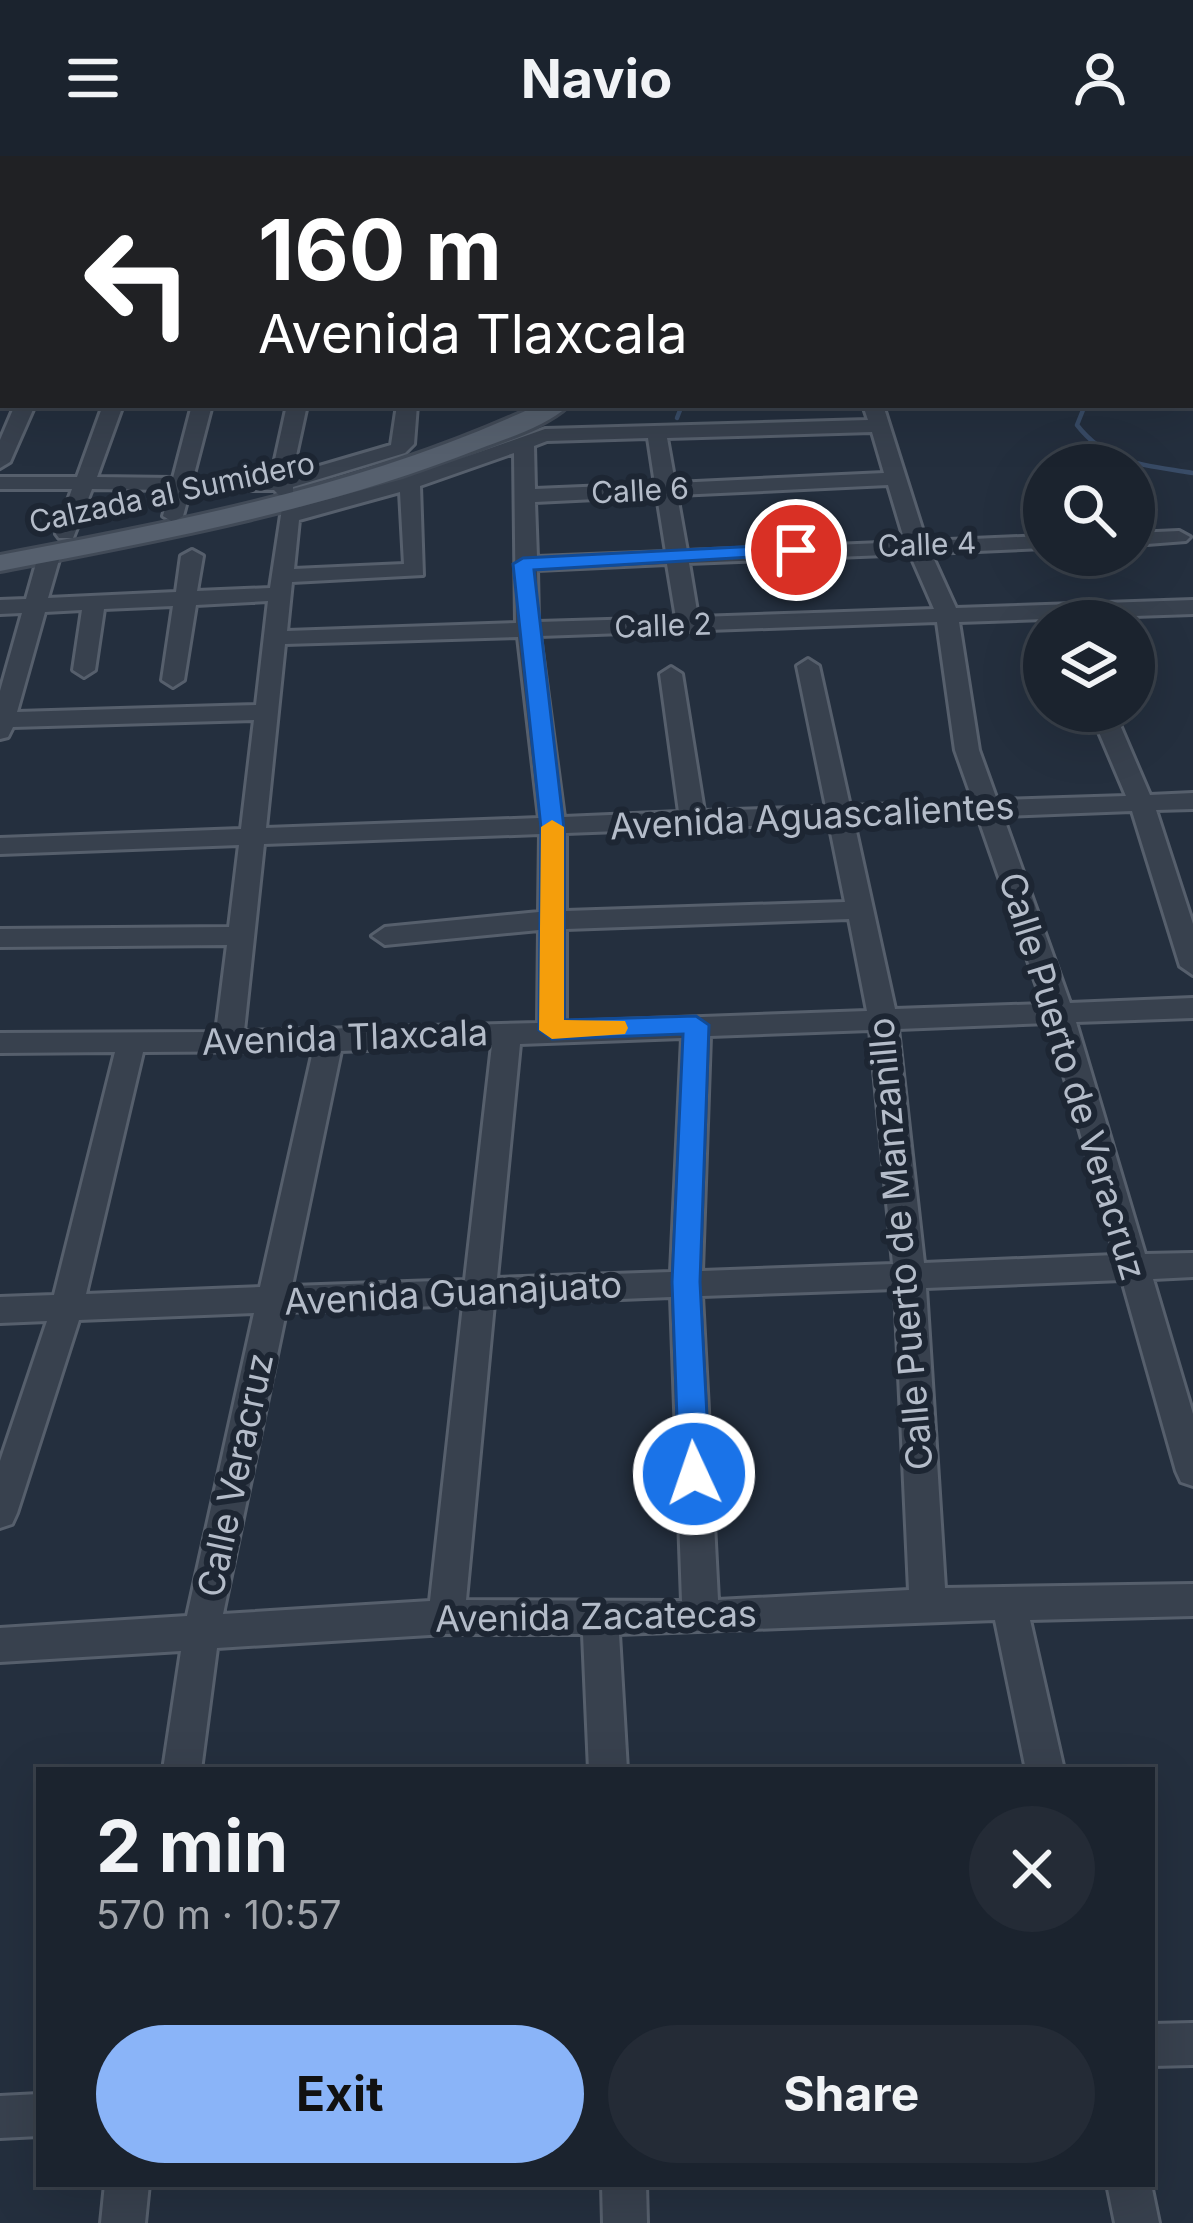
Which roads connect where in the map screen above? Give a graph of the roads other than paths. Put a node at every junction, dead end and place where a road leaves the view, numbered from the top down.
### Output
1 (24, 408) edge
2 (112, 408) edge
3 (201, 408) edge
4 (297, 408) edge
5 (407, 408) edge
6 (512, 408) edge
7 (549, 408) edge
8 (602, 408) edge
9 (876, 416) edge
10 (656, 429) junction
11 (601, 432) junction
12 (524, 442) junction
13 (0, 462) edge
14 (896, 479) junction
15 (88, 481) junction
16 (181, 482) junction
17 (0, 483) edge
18 (410, 483) junction
19 (667, 489) junction
20 (527, 496) junction
21 (286, 499) junction
22 (173, 516) junction
23 (1179, 537) dead end
24 (1155, 538) edge
25 (1023, 542) edge
26 (58, 544) junction
27 (917, 545) junction
28 (0, 548) edge
29 (675, 555) junction
30 (193, 556) dead end
31 (0, 562) edge
32 (523, 564) junction
33 (284, 585) junction
34 (184, 598) junction
35 (94, 602) junction
36 (33, 606) junction
37 (0, 607) edge
38 (1193, 607) edge
39 (947, 614) junction
40 (688, 624) junction
41 (531, 631) junction
42 (278, 638) junction
43 (808, 666) dead end
44 (84, 670) dead end
45 (671, 674) dead end
46 (172, 680) dead end
47 (269, 712) junction
48 (2, 726) edge
49 (1111, 732) edge
50 (1193, 801) edge
51 (1142, 802) junction
52 (986, 807) junction
53 (836, 815) junction
54 (693, 822) junction
55 (553, 828) junction
56 (254, 839) junction
57 (0, 846) edge
58 (858, 910) junction
59 (553, 920) junction
60 (385, 936) dead end
61 (242, 937) junction
62 (0, 938) edge
63 (1193, 966) edge
64 (1193, 1008) edge
65 (1059, 1010) junction
66 (883, 1018) junction
67 (696, 1025) junction
68 (552, 1030) junction
69 (507, 1031) junction
70 (230, 1041) junction
71 (329, 1041) junction
72 (0, 1043) edge
73 (131, 1044) junction
74 (1193, 1264) edge
75 (1134, 1267) junction
76 (910, 1274) junction
77 (686, 1282) junction
78 (482, 1292) junction
79 (272, 1300) junction
80 (67, 1308) junction
81 (0, 1310) edge
82 (1193, 1471) edge
83 (0, 1513) edge
84 (1193, 1600) edge
85 (1009, 1604) junction
86 (928, 1605) junction
87 (446, 1616) junction
88 (601, 1616) junction
89 (701, 1618) junction
90 (201, 1635) junction
91 (0, 1645) edge
92 (182, 1767) edge
93 (608, 1767) edge
94 (1044, 1767) edge
95 (1193, 2044) edge
96 (1155, 2045) edge
97 (36, 2115) edge
98 (0, 2117) edge
99 (127, 2187) edge
100 (624, 2187) edge
101 (1130, 2187) edge
102 (123, 2223) edge
103 (625, 2223) edge
104 (1137, 2223) edge

1 - 13 street
2 - 15 street
3 - 16 street
4 - 21 street
5 - 21 street
6 - 21 main road, Calzada al Sumidero
7 - 21 main road, Calzada al Sumidero
8 - 11 street
9 - 10 street
9 - 14 street, Calle Puerto de Veracruz
10 - 11 street
10 - 19 street
11 - 12 street
12 - 18 street
12 - 20 street
14 - 19 street, Calle 6
14 - 27 street, Calle Puerto de Veracruz
15 - 16 street
15 - 17 street
15 - 26 street
16 - 21 street
16 - 22 street
18 - 21 street
18 - 33 street
19 - 20 street, Calle 6
19 - 29 street
20 - 32 street
21 - 22 main road, Calzada al Sumidero
21 - 26 main road, Calzada al Sumidero
21 - 33 street
22 - 26 main road, Calzada al Sumidero
23 - 24 street
25 - 27 street, Calle 4
26 - 28 main road, Calzada al Sumidero
26 - 31 main road, Calzada al Sumidero
26 - 36 street
27 - 29 street, Calle 4
27 - 39 street, Calle Puerto de Veracruz
29 - 32 street, Calle 4
29 - 40 street
30 - 34 street
32 - 41 street
33 - 34 street
33 - 42 street
34 - 35 street
34 - 46 street
35 - 36 street
35 - 44 street
36 - 37 street
36 - 48 street
38 - 39 street, Calle 2
39 - 40 street, Calle 2
39 - 52 street, Calle Puerto de Veracruz
40 - 41 street, Calle 2
41 - 42 street, Calle 2
41 - 55 street
42 - 47 street
43 - 53 street, Calle Puerto de Manzanillo
45 - 54 street
47 - 48 street
47 - 56 street
49 - 51 street
50 - 51 street, Avenida Aguascalientes
51 - 52 street, Avenida Aguascalientes
51 - 63 street
52 - 53 street, Avenida Aguascalientes
52 - 65 street, Calle Puerto de Veracruz
53 - 54 street, Avenida Aguascalientes
53 - 58 street, Calle Puerto de Manzanillo
54 - 55 street, Avenida Aguascalientes
55 - 56 street, Avenida Aguascalientes
55 - 59 street
56 - 57 street, Avenida Aguascalientes
56 - 61 street
58 - 59 street
58 - 66 street, Calle Puerto de Manzanillo
59 - 60 street
59 - 68 street
61 - 62 street
61 - 70 street
64 - 65 street, Avenida Tlaxcala
65 - 66 street, Avenida Tlaxcala
65 - 75 street, Calle Puerto de Veracruz
66 - 67 street, Avenida Tlaxcala
66 - 76 street, Calle Puerto de Manzanillo
67 - 68 street, Avenida Tlaxcala
67 - 77 street
68 - 69 street, Avenida Tlaxcala
69 - 71 street, Avenida Tlaxcala
69 - 78 street
70 - 71 street, Avenida Tlaxcala
70 - 73 street, Avenida Tlaxcala
71 - 79 street, Calle Veracruz
72 - 73 street, Avenida Tlaxcala
73 - 80 street
74 - 75 street, Avenida Guanajuato
75 - 76 street, Avenida Guanajuato
75 - 82 street, Calle Puerto de Veracruz
76 - 77 street, Avenida Guanajuato
76 - 86 street, Calle Puerto de Manzanillo
77 - 78 street, Avenida Guanajuato
77 - 89 street
78 - 79 street, Avenida Guanajuato
78 - 87 street
79 - 80 street, Avenida Guanajuato
79 - 90 street, Calle Veracruz
80 - 81 street, Avenida Guanajuato
80 - 83 street
84 - 85 street, Avenida Zacatecas
85 - 86 street, Avenida Zacatecas
85 - 94 street
86 - 89 street, Avenida Zacatecas
87 - 88 street, Avenida Zacatecas
87 - 90 street, Avenida Zacatecas
88 - 89 street, Avenida Zacatecas
88 - 93 street
90 - 91 street, Avenida Zacatecas
90 - 92 street, Calle Veracruz
95 - 96 street
97 - 98 street
99 - 102 street
100 - 103 street
101 - 104 street

